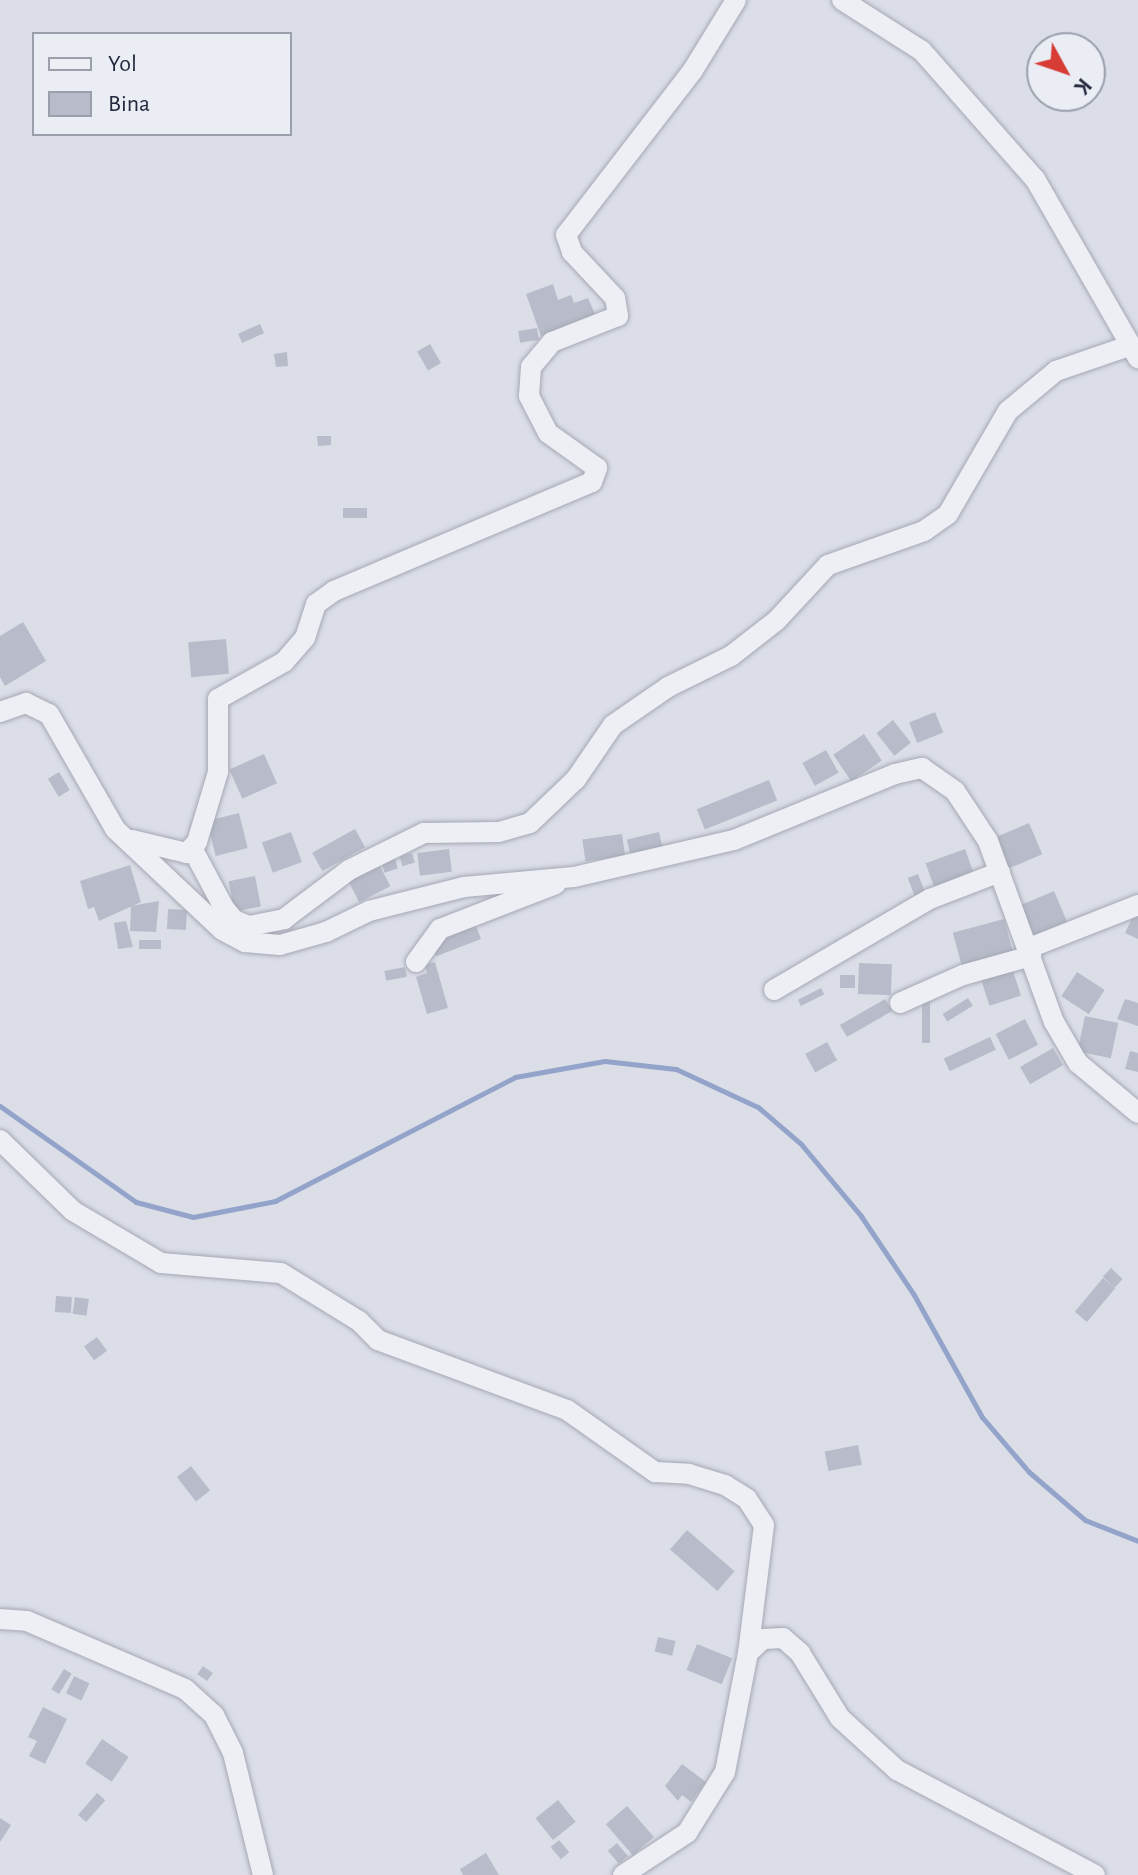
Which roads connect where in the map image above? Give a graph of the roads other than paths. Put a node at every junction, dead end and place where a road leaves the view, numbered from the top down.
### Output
1 (736, 0) edge
2 (842, 0) edge
3 (1134, 352) edge
4 (0, 712) edge
5 (127, 839) junction
6 (192, 848) junction
7 (1000, 872) junction
8 (574, 877) junction
9 (1138, 905) edge
10 (1030, 952) junction
11 (416, 962) dead end
12 (774, 990) dead end
13 (900, 1003) dead end
14 (1138, 1113) edge
15 (0, 1140) edge
16 (0, 1603) edge
17 (0, 1619) edge
18 (27, 1621) junction
19 (748, 1653) junction
20 (263, 1875) edge
21 (623, 1875) edge
22 (1095, 1875) edge

1 - 6 street
2 - 3 street
3 - 6 street
4 - 5 street
5 - 6 street
5 - 8 street
7 - 8 street
7 - 10 street
7 - 12 street
8 - 11 street
9 - 10 street
10 - 13 street
10 - 14 street
15 - 19 street
16 - 18 street
17 - 18 street
18 - 20 street
19 - 21 street
19 - 22 street

